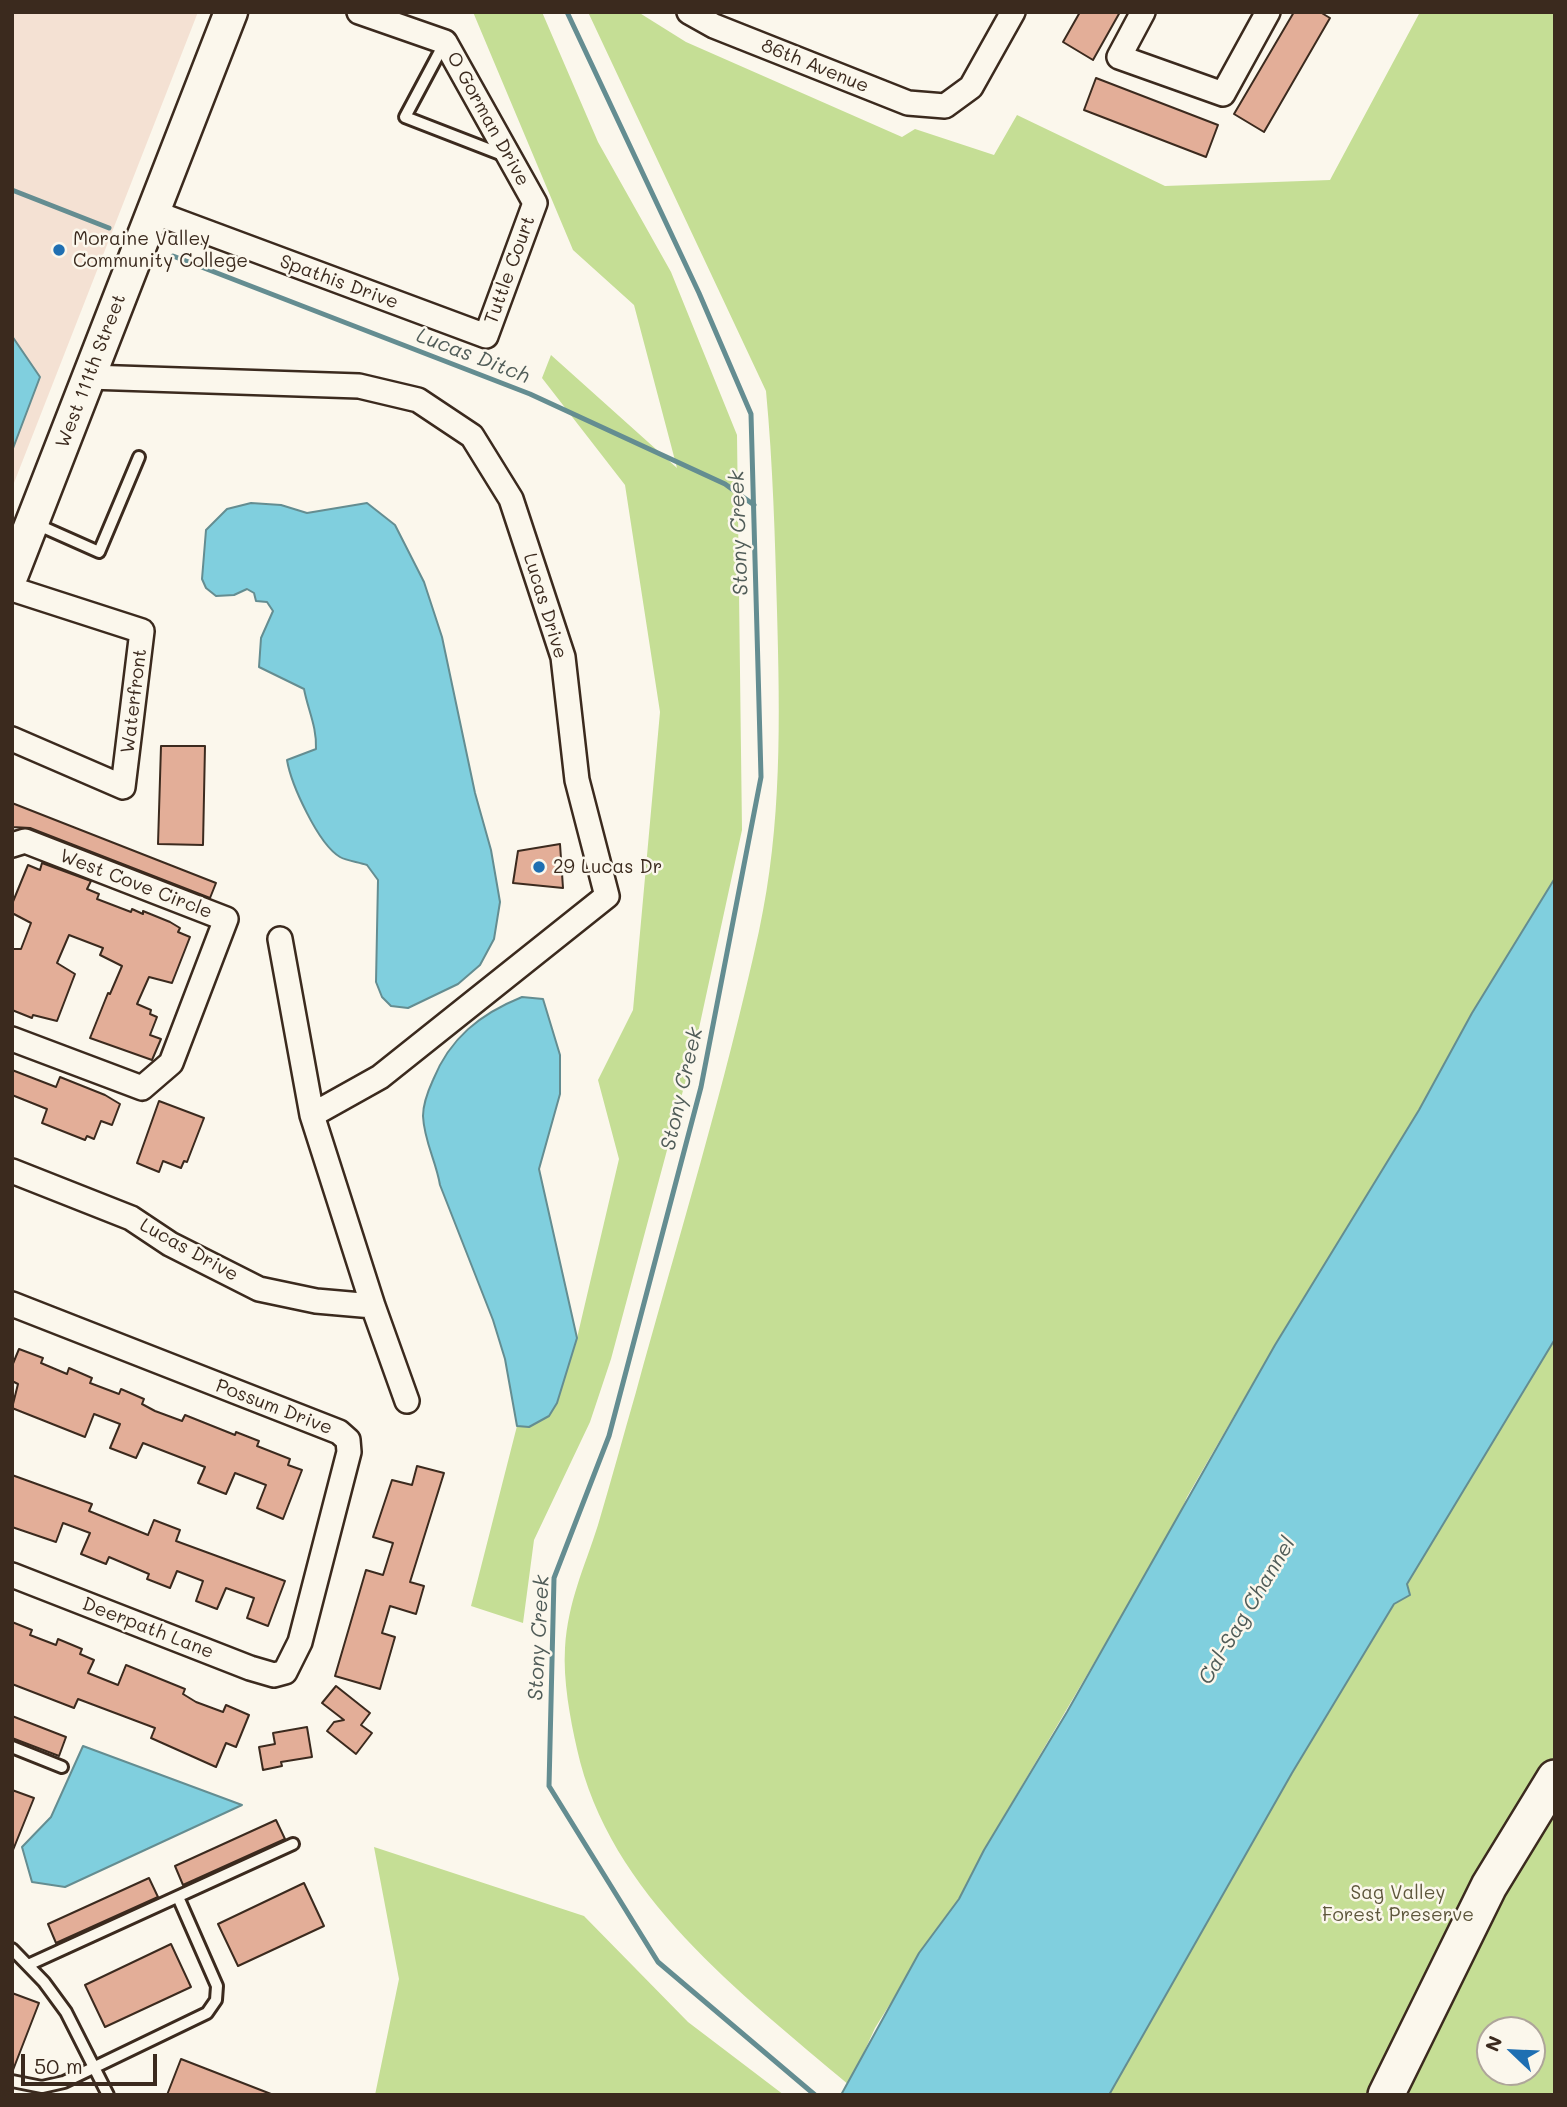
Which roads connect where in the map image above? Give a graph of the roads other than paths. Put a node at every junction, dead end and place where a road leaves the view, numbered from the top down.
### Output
1 (231, 12) edge
2 (359, 12) edge
3 (689, 12) edge
4 (1013, 12) edge
5 (1143, 12) edge
6 (1268, 12) edge
7 (718, 19) edge
8 (445, 42) junction
9 (509, 157) junction
10 (535, 203) joint
11 (153, 212) junction
12 (486, 336) joint
13 (89, 376) junction
14 (139, 457) dead end
15 (32, 522) junction
16 (12, 574) edge
17 (12, 589) edge
18 (12, 739) edge
19 (12, 845) edge
20 (280, 939) dead end
21 (12, 1039) edge
22 (312, 1115) junction
23 (12, 1171) edge
24 (12, 1304) edge
25 (373, 1306) junction
26 (407, 1401) dead end
27 (12, 1574) edge
28 (285, 1672) joint
29 (12, 1747) edge
30 (62, 1767) dead end
31 (1555, 1778) edge
32 (293, 1844) dead end
33 (178, 1897) junction
34 (12, 1949) edge
35 (28, 1965) junction
36 (96, 2069) junction
37 (12, 2081) edge
38 (108, 2095) edge
39 (1386, 2095) edge

1 - 11 main road, West 111th Street
2 - 8 street, O Gorman Drive
3 - 7 street, 86th Avenue
4 - 7 street, 86th Avenue
5 - 6 street
8 - 9 street, O Gorman Drive
8 - 9 lane
9 - 10 street, O Gorman Drive
10 - 12 street, Tuttle Court
11 - 12 street, Spathis Drive
11 - 13 main road, West 111th Street
13 - 15 main road, West 111th Street
13 - 22 street, Lucas Drive
14 - 15 lane
15 - 16 main road, West 111th Street
17 - 18 street, Waterfront
19 - 21 street, West Cove Circle
20 - 22 street
22 - 25 street
23 - 25 street, Lucas Drive
24 - 28 street, Possum Drive
25 - 26 street
27 - 28 street, Deerpath Lane
29 - 30 lane
31 - 39 main road
32 - 33 lane
33 - 35 lane
33 - 36 lane
34 - 35 lane
35 - 36 lane
36 - 37 lane
36 - 38 lane

